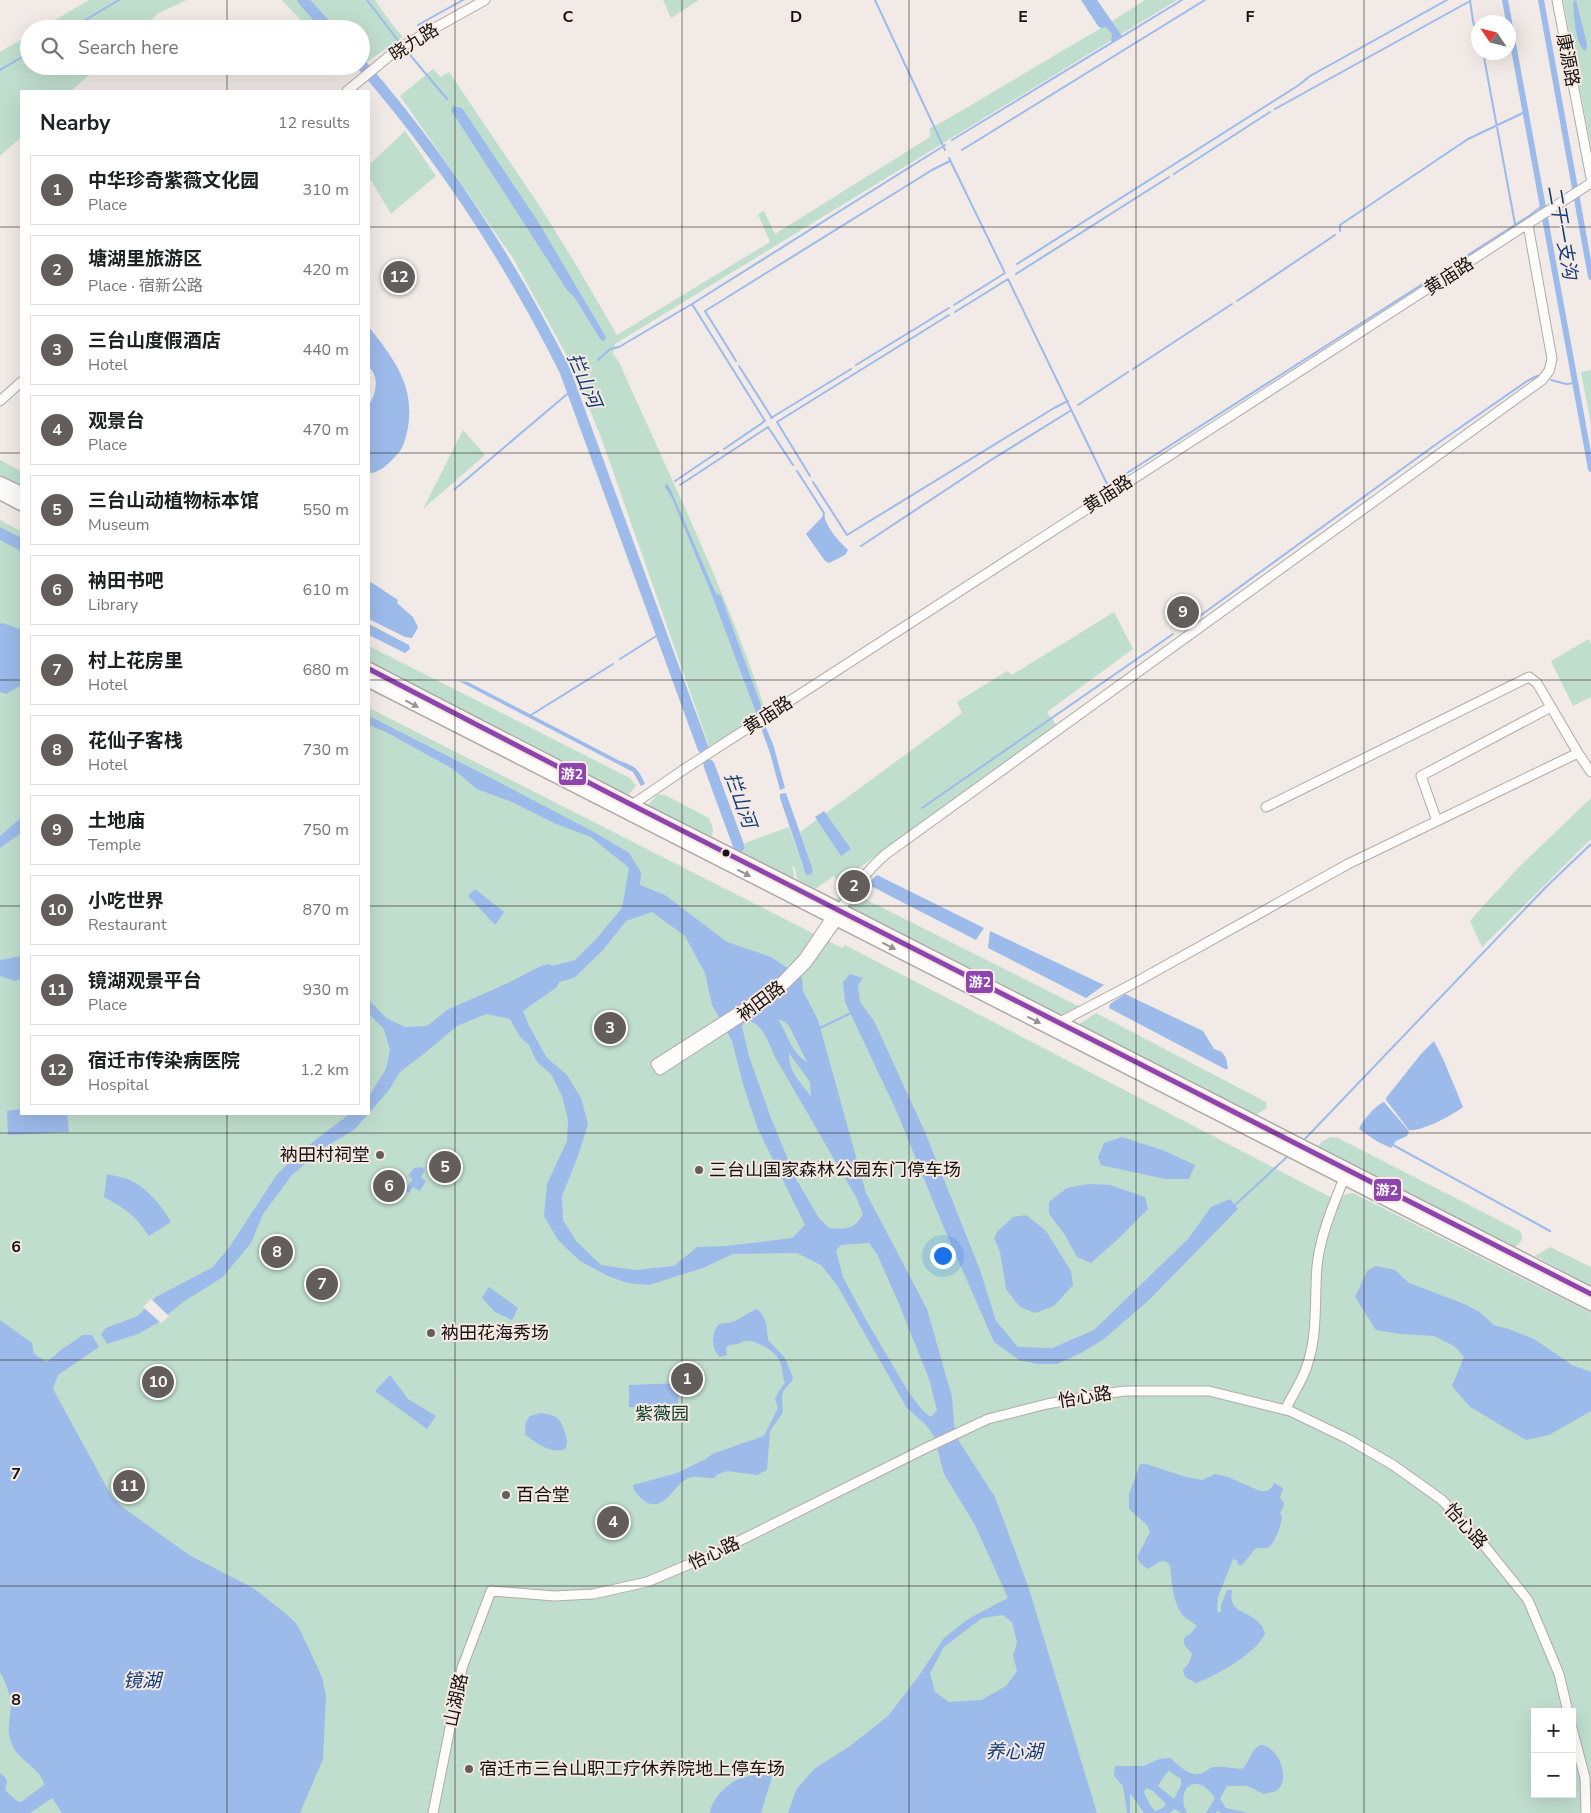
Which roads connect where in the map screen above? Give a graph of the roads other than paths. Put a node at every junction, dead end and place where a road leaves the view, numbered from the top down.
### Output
1 (485, 0) edge
2 (1557, 0) edge
3 (370, 71) edge
4 (365, 75) edge
5 (348, 90) edge
6 (1591, 178) edge
7 (1588, 185) edge
8 (1528, 225) junction
9 (20, 383) edge
10 (0, 400) edge
11 (0, 483) edge
12 (0, 493) edge
13 (20, 493) edge
14 (20, 503) edge
15 (370, 670) edge
16 (370, 681) edge
17 (1551, 707) junction
18 (1578, 753) junction
19 (1591, 772) edge
20 (632, 806) junction
21 (1266, 807) dead end
22 (1436, 821) junction
23 (838, 913) junction
24 (1060, 1022) junction
25 (658, 1067) dead end
26 (1281, 1140) junction
27 (1308, 1154) junction
28 (1344, 1178) junction
29 (1591, 1294) edge
30 (1591, 1304) edge
31 (1285, 1410) junction
32 (491, 1591) joint
33 (1567, 1708) edge
34 (1576, 1743) edge
35 (433, 1813) edge
36 (1586, 1813) edge

1 - 3 street, 晓九路
2 - 6 street, 康源路
4 - 5 street, 晓九路
7 - 8 street, 黄庙路
8 - 20 street, 黄庙路
8 - 23 street, 衲田路
9 - 10 street
11 - 13 highway
12 - 14 highway
15 - 20 highway
16 -> 23 highway
17 - 18 street
17 - 21 street
17 - 22 street
18 - 19 street
18 - 22 street
20 - 23 highway
22 - 24 street
23 - 24 highway
23 - 25 street, 衲田路
23 -> 26 highway
24 - 26 highway
26 - 27 highway
27 - 28 highway
27 - 29 highway
28 - 30 highway
28 - 31 street
31 - 32 street, 怡心路
31 - 33 street, 怡心路
32 - 35 street, 山湖路
34 - 36 street

